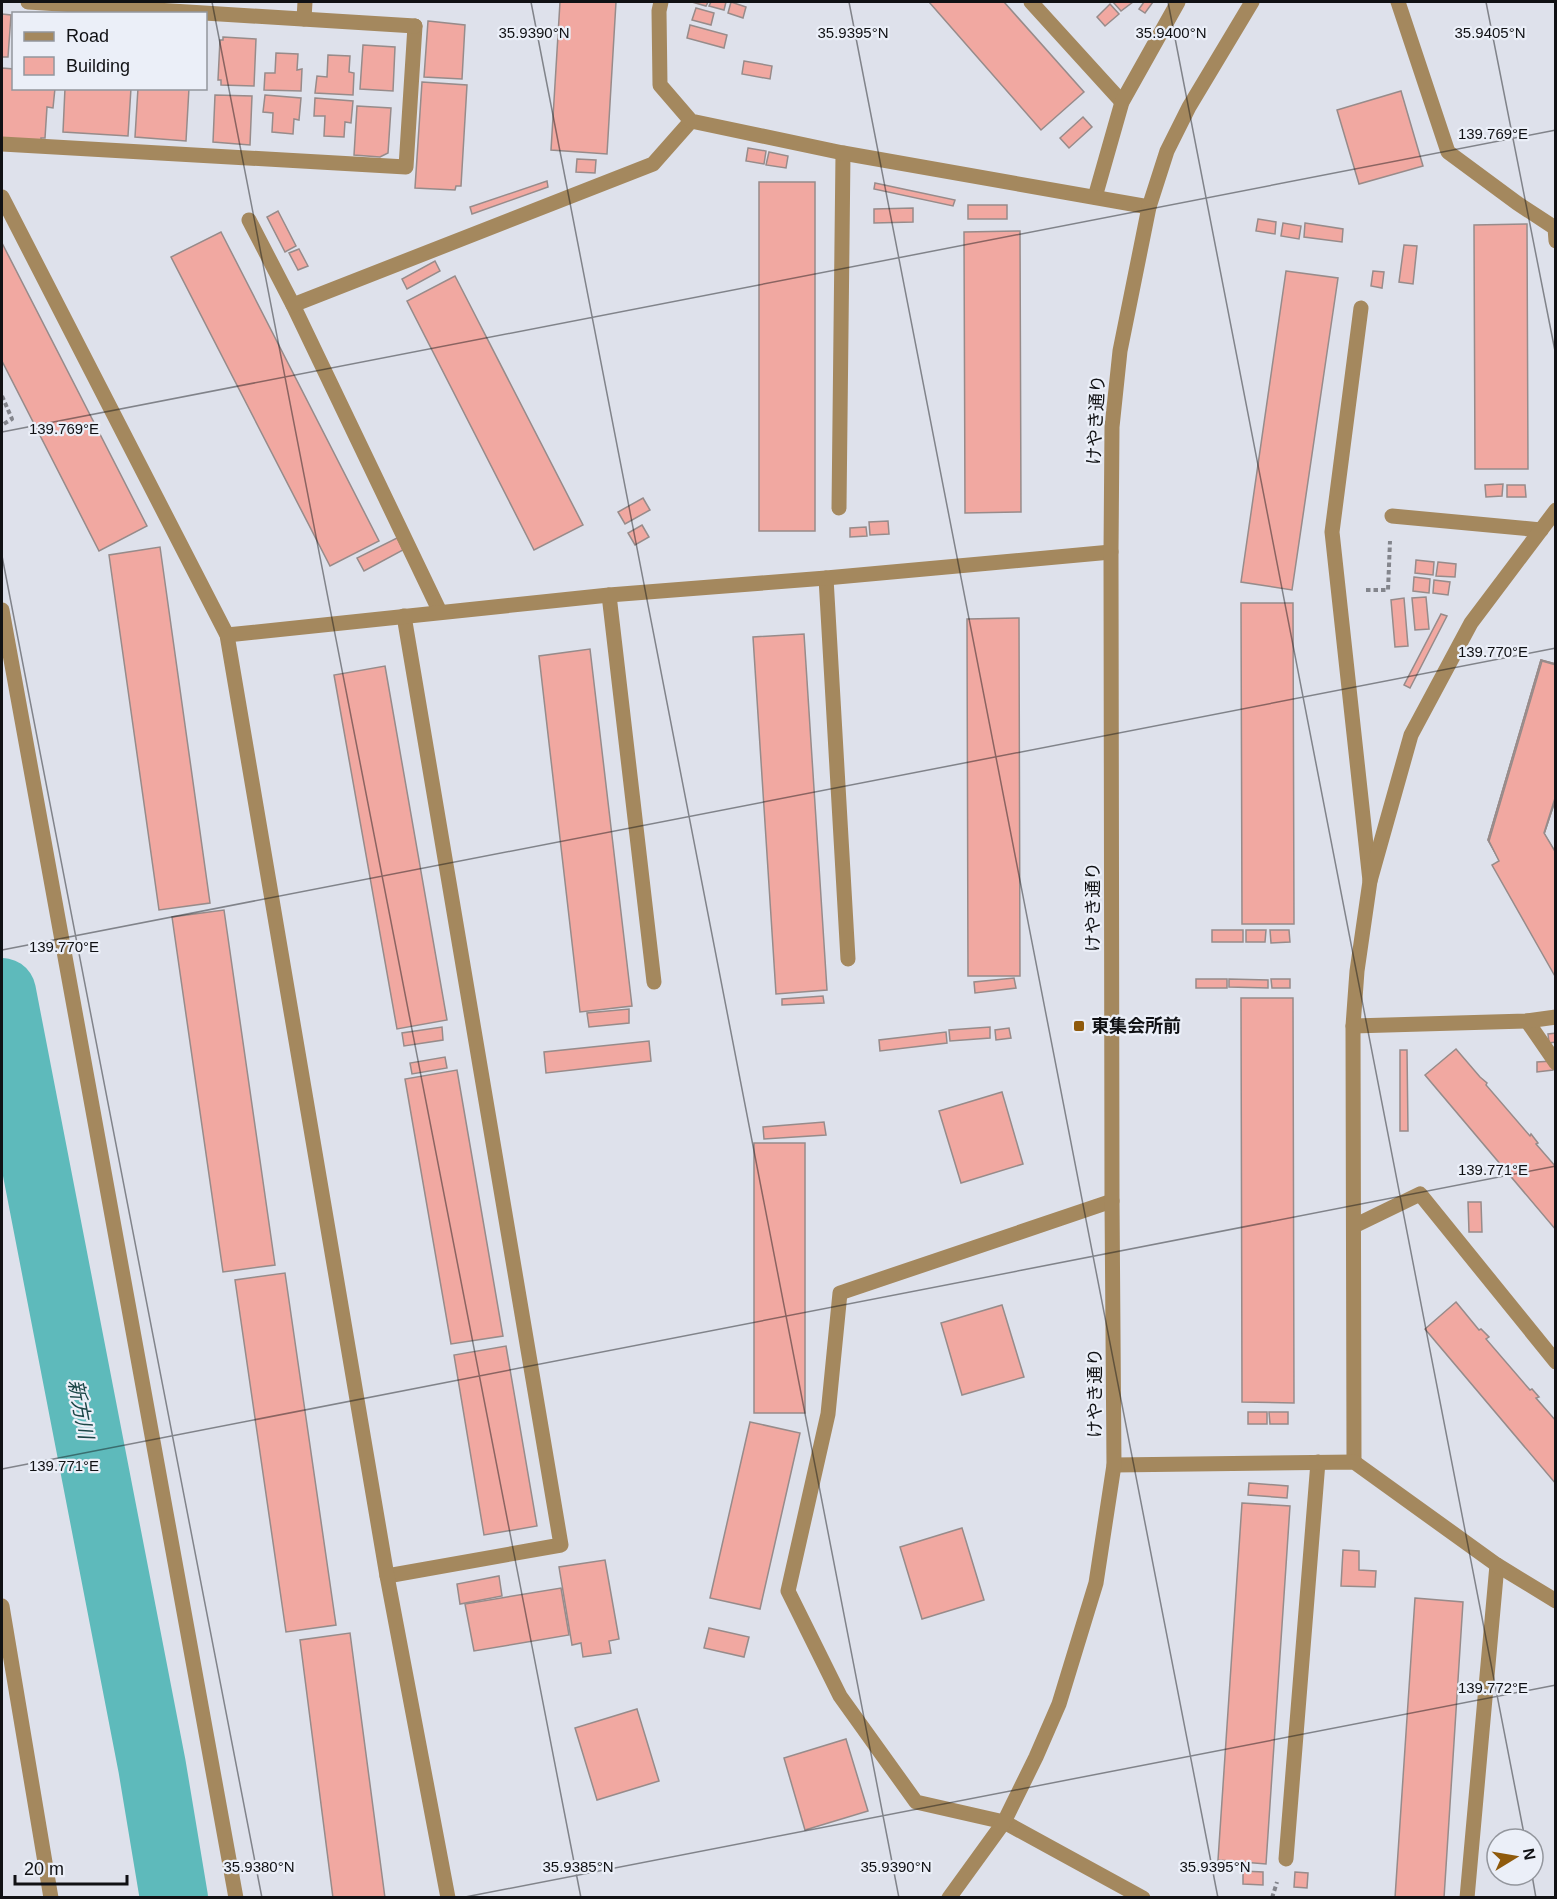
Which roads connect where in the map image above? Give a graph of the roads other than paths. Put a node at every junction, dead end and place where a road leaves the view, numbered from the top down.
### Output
1 (28, 2) edge
2 (305, 2) edge
3 (661, 2) edge
4 (1030, 2) edge
5 (1178, 2) edge
6 (1252, 2) edge
7 (1398, 2) edge
8 (190, 12) edge
9 (207, 13) edge
10 (303, 19) junction
11 (1122, 102) junction
12 (691, 121) junction
13 (2, 144) edge
14 (843, 153) junction
15 (2, 197) edge
16 (1095, 197) junction
17 (1149, 207) junction
18 (249, 220) dead end
19 (1556, 241) edge
20 (293, 305) junction
21 (1361, 308) dead end
22 (839, 508) dead end
23 (1556, 510) edge
24 (1392, 516) road end
25 (1541, 530) junction
26 (1111, 552) junction
27 (826, 578) junction
28 (609, 595) junction
29 (2, 610) edge
30 (440, 612) junction
31 (404, 616) junction
32 (227, 635) junction
33 (1370, 881) junction
34 (848, 959) dead end
35 (654, 982) dead end
36 (1556, 1017) edge
37 (1527, 1021) junction
38 (1353, 1026) junction
39 (1556, 1063) edge
40 (1112, 1201) junction
41 (1354, 1226) junction
42 (1556, 1362) edge
43 (1354, 1461) junction
44 (1318, 1462) junction
45 (1114, 1465) junction
46 (1497, 1565) junction
47 (387, 1576) junction
48 (1556, 1600) edge
49 (2, 1606) edge
50 (1004, 1822) junction
51 (1286, 1859) dead end
52 (51, 1898) edge
53 (236, 1898) edge
54 (448, 1898) edge
55 (949, 1898) edge
56 (1143, 1898) edge
57 (1467, 1898) edge

1 - 8 street
2 - 10 street
3 - 12 street
4 - 11 street
5 - 11 street
6 - 17 street, けやき通り
7 - 19 street
9 - 10 street
10 - 13 street
11 - 16 street
12 - 14 street
12 - 20 street
14 - 16 street
14 - 22 street
15 - 32 street
16 - 17 street
17 - 26 street, けやき通り
18 - 20 street
20 - 30 street
21 - 33 street
23 - 25 street
24 - 25 street
25 - 33 street
26 - 27 street
26 - 40 street, けやき通り
27 - 28 street
27 - 34 street
28 - 30 street
28 - 35 street
29 - 53 street
30 - 31 street
31 - 32 street
31 - 47 street
32 - 47 street
33 - 38 street
36 - 37 street
37 - 38 street
37 - 39 street
38 - 41 street
40 - 45 street, けやき通り
40 - 50 street
41 - 42 street
41 - 43 street
43 - 44 street
43 - 46 street
44 - 45 street
44 - 51 street
45 - 50 street, けやき通り
46 - 48 street
46 - 57 street
47 - 54 street
49 - 52 street
50 - 55 street, けやき通り
50 - 56 street

